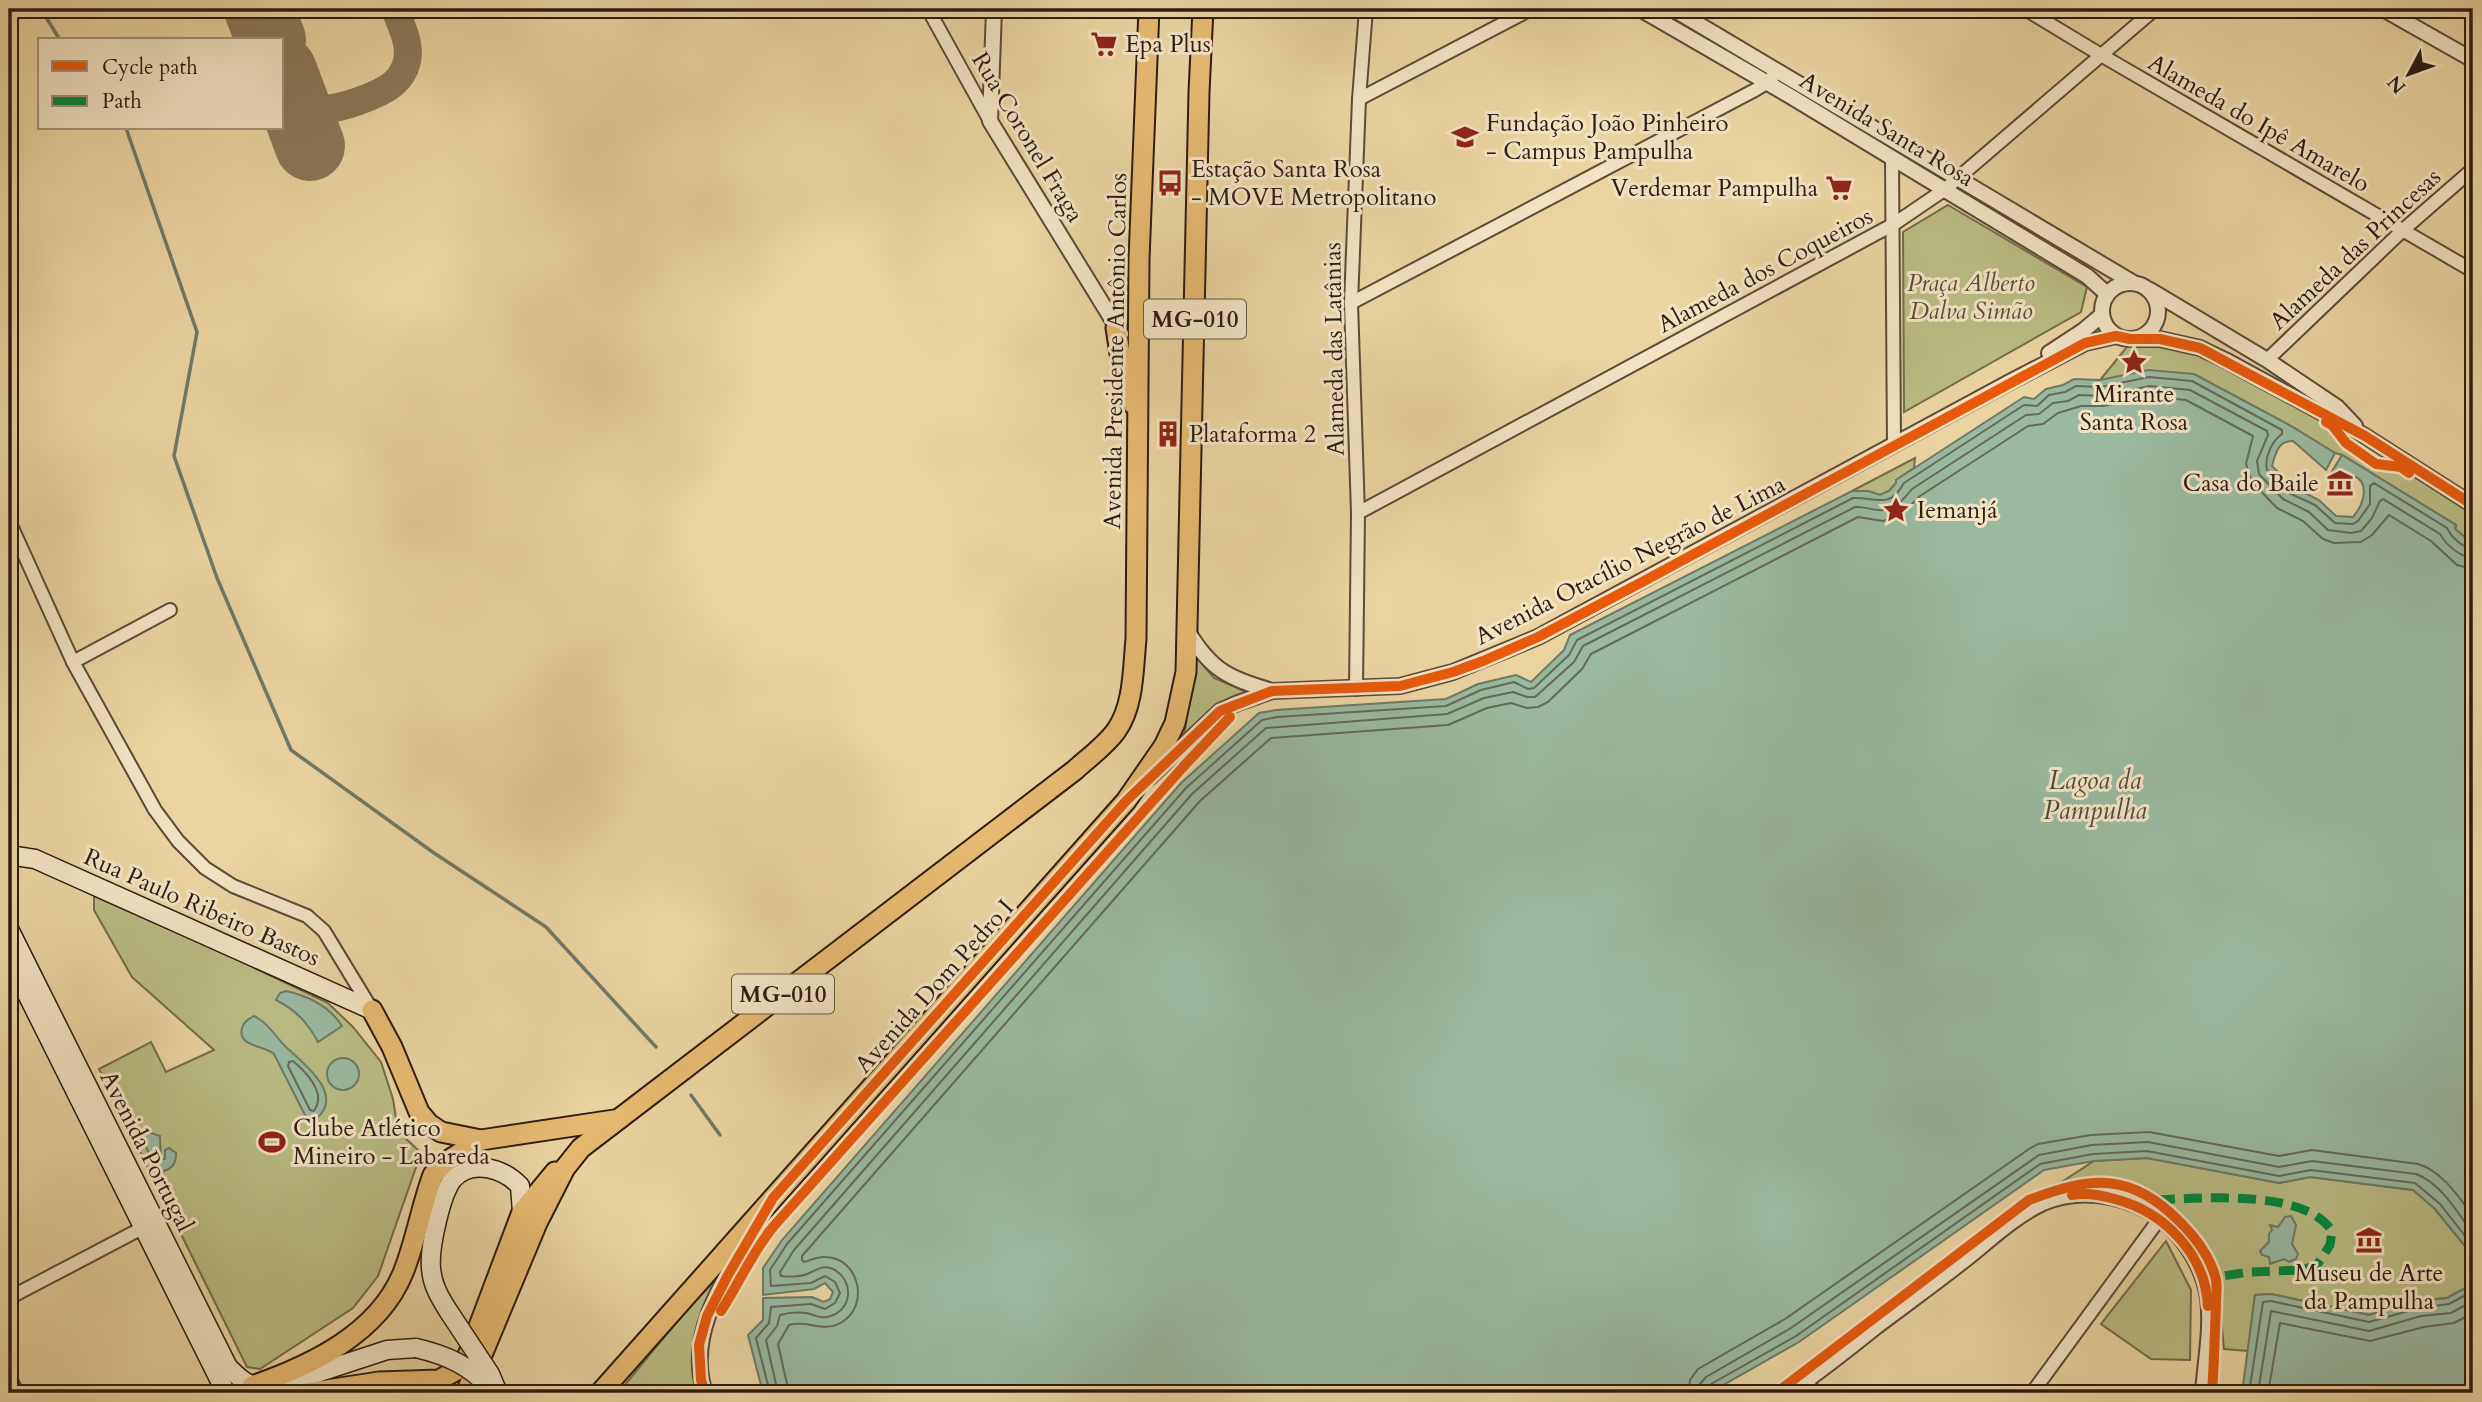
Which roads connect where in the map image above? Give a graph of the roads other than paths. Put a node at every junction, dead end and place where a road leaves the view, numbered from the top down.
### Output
1 (928, 9) edge
2 (994, 9) edge
3 (1149, 9) edge
4 (1203, 9) edge
5 (1366, 9) edge
6 (1531, 9) edge
7 (1640, 9) edge
8 (1673, 9) edge
9 (2025, 9) edge
10 (2155, 9) edge
11 (2384, 9) edge
12 (2101, 55) junction
13 (2473, 60) edge
14 (1772, 76) junction
15 (1359, 99) junction
16 (989, 121) junction
17 (1892, 158) junction
18 (2473, 169) edge
19 (1958, 178) junction
20 (1944, 190) junction
21 (1894, 224) junction
22 (2403, 230) junction
23 (2473, 271) edge
24 (2132, 282) junction
25 (2150, 290) junction
26 (2107, 294) junction
27 (1351, 303) junction
28 (2102, 315) junction
29 (1139, 320) junction
30 (1114, 325) junction
31 (2116, 336) junction
32 (2137, 339) junction
33 (1138, 358) junction
34 (2225, 360) junction
35 (2267, 360) junction
36 (2008, 383) junction
37 (1138, 418) junction
38 (2365, 436) junction
39 (1894, 446) junction
40 (2473, 505) edge
41 (1358, 513) junction
42 (9, 521) edge
43 (170, 610) dead end
44 (1187, 630) junction
45 (73, 662) junction
46 (1356, 689) junction
47 (1272, 691) junction
48 (1126, 802) junction
49 (9, 855) edge
50 (9, 929) edge
51 (9, 958) edge
52 (372, 1010) junction
53 (617, 1120) junction
54 (481, 1140) junction
55 (582, 1148) junction
56 (773, 1198) junction
57 (522, 1212) junction
58 (2160, 1218) junction
59 (149, 1225) junction
60 (9, 1298) edge
61 (467, 1357) junction
62 (323, 1372) junction
63 (9, 1376) edge
64 (1804, 1383) junction
65 (252, 1386) junction
66 (17, 1393) edge
67 (226, 1393) edge
68 (280, 1393) edge
69 (307, 1393) edge
70 (455, 1393) edge
71 (466, 1393) edge
72 (496, 1393) edge
73 (600, 1393) edge
74 (705, 1393) edge
75 (1788, 1393) edge
76 (1818, 1393) edge
77 (2032, 1393) edge
78 (2203, 1393) edge

1 - 16 street, Rua Coronel Fraga
2 - 16 street
3 - 29 highway, Avenida Presidente Antônio Carlos / MG-010
4 - 44 highway, MG-010
5 - 15 street, Alameda das Latânias
6 - 15 street
7 - 14 street, Avenida Santa Rosa
8 - 14 street, Avenida Santa Rosa
9 - 12 street, Alameda do Ipê Amarelo
10 - 12 street, Alameda dos Coqueiros
11 - 13 street
12 - 19 street, Alameda dos Coqueiros
12 - 22 street, Alameda do Ipê Amarelo
14 - 17 street, Avenida Santa Rosa
14 - 19 street, Avenida Santa Rosa
14 - 27 street
15 - 27 street, Alameda das Latânias
16 - 30 street, Rua Coronel Fraga
17 - 20 street, Avenida Santa Rosa
17 - 21 street
18 - 22 street, Alameda das Princesas
19 - 20 street, Alameda dos Coqueiros
19 - 24 street, Avenida Santa Rosa
20 - 21 street, Alameda dos Coqueiros
20 - 26 street, Avenida Santa Rosa
21 - 39 street
21 - 41 street, Alameda dos Coqueiros
22 - 23 street, Alameda do Ipê Amarelo
22 - 35 street, Alameda das Princesas
24 - 25 street
24 - 26 street
25 - 32 street
25 - 35 street
26 - 28 street
27 - 41 street, Alameda das Latânias
28 - 31 street
28 - 36 street, Avenida Otacílio Negrão de Lima
29 - 30 street
29 - 33 highway, Avenida Presidente Antônio Carlos / MG-010
30 - 33 street, Rua Coronel Fraga
30 - 37 highway
31 - 32 street
31 - 36 street, Avenida Otacílio Negrão de Lima
32 - 34 street
33 - 37 highway, Avenida Presidente Antônio Carlos / MG-010
34 - 35 street
34 - 38 street
35 - 38 street
36 - 39 street, Avenida Otacílio Negrão de Lima
37 - 53 highway, Avenida Presidente Antônio Carlos / MG-010
38 - 40 street
39 - 46 street, Avenida Otacílio Negrão de Lima
41 - 46 street, Alameda das Latânias
42 - 45 street
43 - 45 street
44 - 47 street, Avenida Otacílio Negrão de Lima
44 - 48 highway, MG-010
45 - 52 street
46 - 47 street, Avenida Otacílio Negrão de Lima
47 - 48 street, Avenida Otacílio Negrão de Lima
48 - 56 highway, Avenida Dom Pedro I / MG-010
49 - 52 main road, Rua Paulo Ribeiro Bastos
50 - 59 main road, Avenida Portugal
51 - 59 main road, Avenida Portugal
52 - 54 highway
53 - 54 highway
53 - 55 highway, MG-010
54 - 65 highway
55 - 57 highway
55 - 71 highway, MG-010
56 - 73 highway, Avenida Dom Pedro I / MG-010
56 - 74 street
57 - 61 highway
57 - 72 main road, bridge
58 - 64 street
58 - 77 street
58 - 78 street
59 - 60 street
59 - 65 main road, Avenida Portugal
59 - 67 main road, Avenida Portugal
61 - 69 highway
61 - 70 highway
62 - 65 main road
62 - 68 main road
62 - 72 main road, bridge
63 - 66 street
64 - 75 street
64 - 76 street

